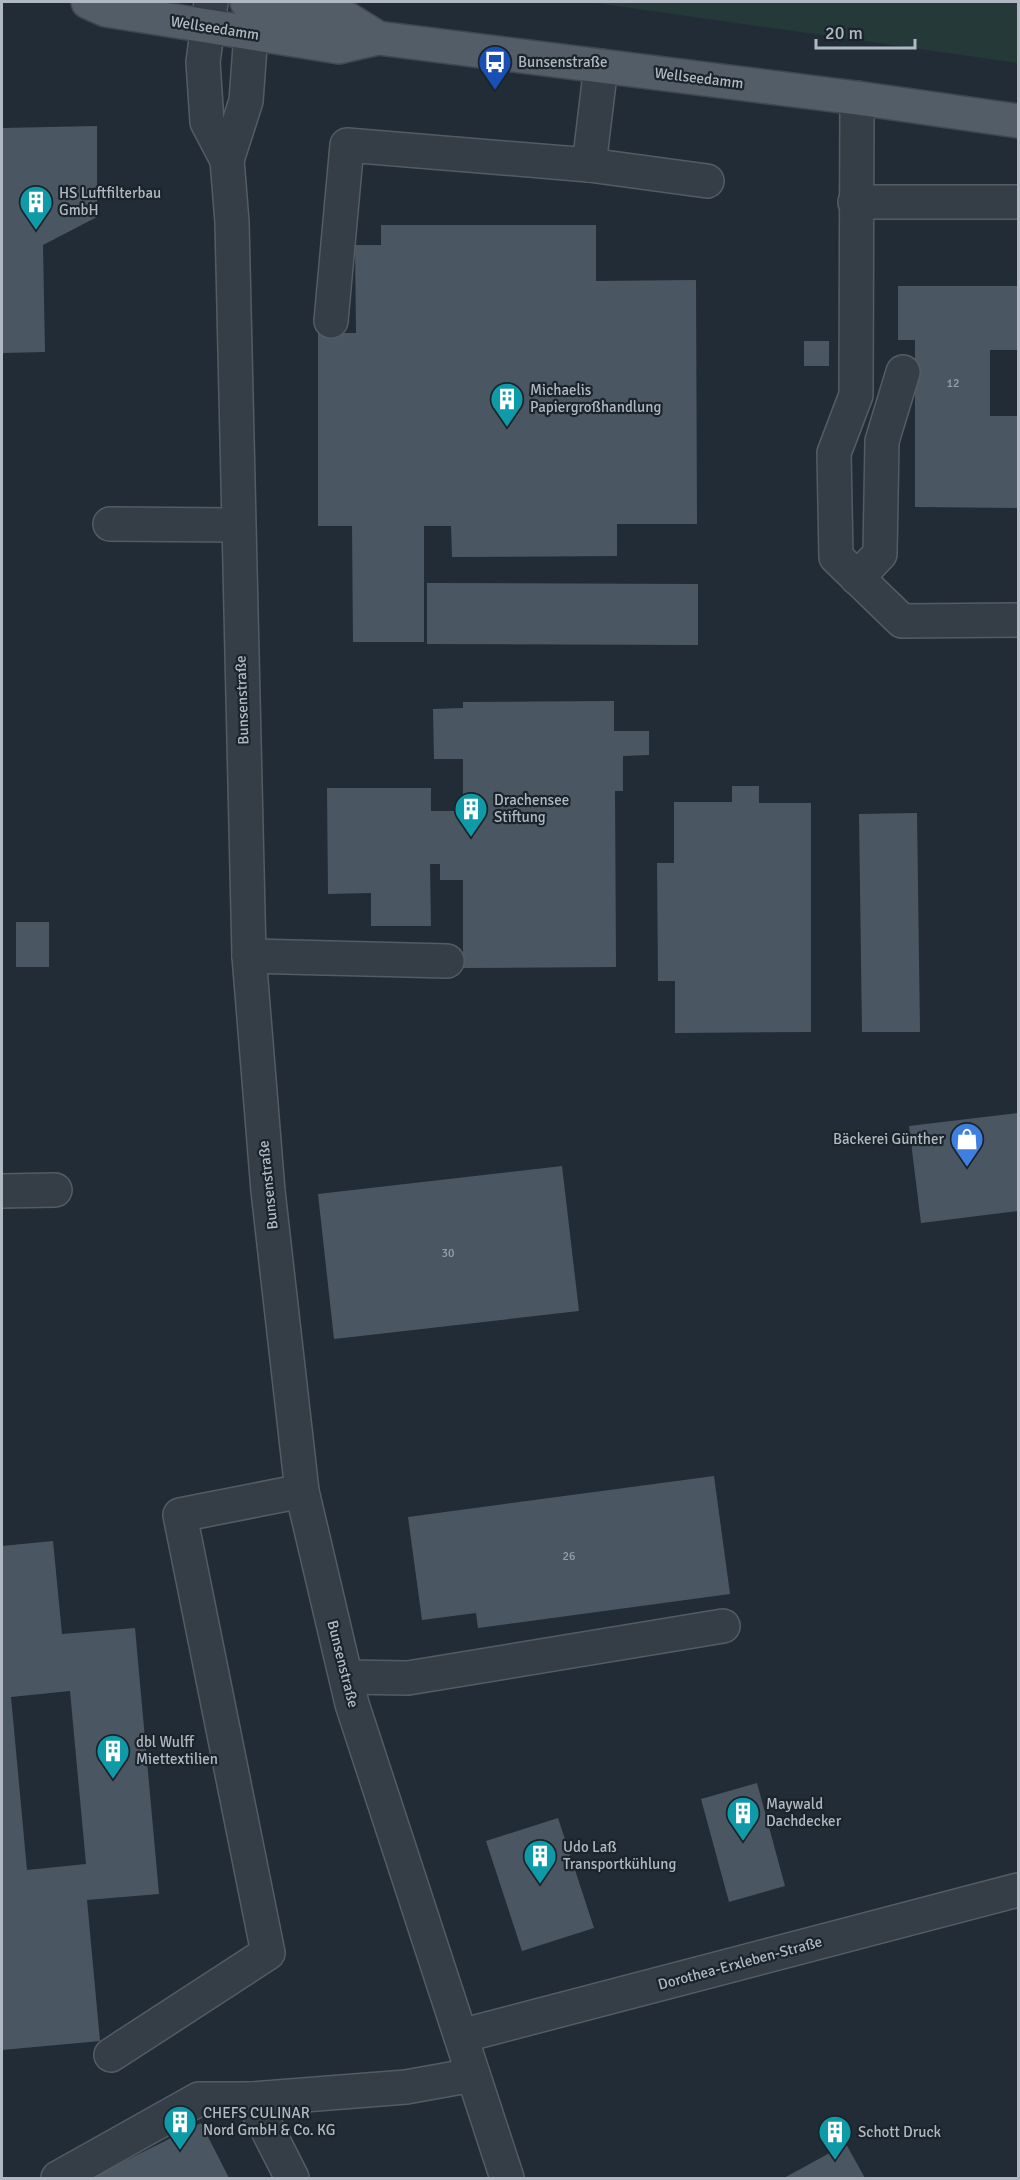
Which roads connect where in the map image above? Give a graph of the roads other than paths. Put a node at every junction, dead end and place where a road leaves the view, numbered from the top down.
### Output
1 (88, 2) edge
2 (250, 2) edge
3 (208, 15) edge
4 (250, 34) junction
5 (378, 38) junction
6 (601, 66) junction
7 (857, 98) junction
8 (1018, 121) edge
9 (227, 160) junction
10 (589, 165) junction
11 (707, 181) dead end
12 (855, 202) junction
13 (1018, 202) edge
14 (331, 321) dead end
15 (903, 372) dead end
16 (110, 524) dead end
17 (237, 525) junction
18 (857, 578) junction
19 (1018, 620) edge
20 (249, 956) junction
21 (447, 961) dead end
22 (55, 1190) dead end
23 (2, 1191) edge
24 (302, 1491) junction
25 (723, 1626) dead end
26 (346, 1677) junction
27 (1018, 1890) edge
28 (461, 2036) junction
29 (111, 2055) dead end
30 (473, 2075) junction
31 (252, 2099) junction
32 (58, 2178) edge
33 (292, 2178) edge
34 (507, 2178) edge

1 - 3 main road, Wellseedamm
2 - 4 street, Bunsenstraße
2 - 5 main road, Wellseedamm
3 - 4 main road, Wellseedamm
3 - 9 street, Bunsenstraße
4 - 5 main road, Wellseedamm
4 - 9 street, Bunsenstraße
5 - 6 main road, Wellseedamm
6 - 7 main road, Wellseedamm
6 - 10 street
7 - 8 main road, Wellseedamm
7 - 12 street
9 - 17 street, Bunsenstraße
10 - 11 street
10 - 14 street
12 - 13 street
12 - 18 street
15 - 18 street
16 - 17 street
17 - 20 street, Bunsenstraße
18 - 19 street
20 - 21 street
20 - 24 street, Bunsenstraße
22 - 23 street
24 - 26 street, Bunsenstraße
24 - 29 street
25 - 26 street
26 - 28 street, Bunsenstraße
27 - 28 street, Dorothea-Erxleben-Straße
28 - 30 street, Bunsenstraße
30 - 31 street
30 - 34 street, Bunsenstraße
31 - 32 street
31 - 33 street

